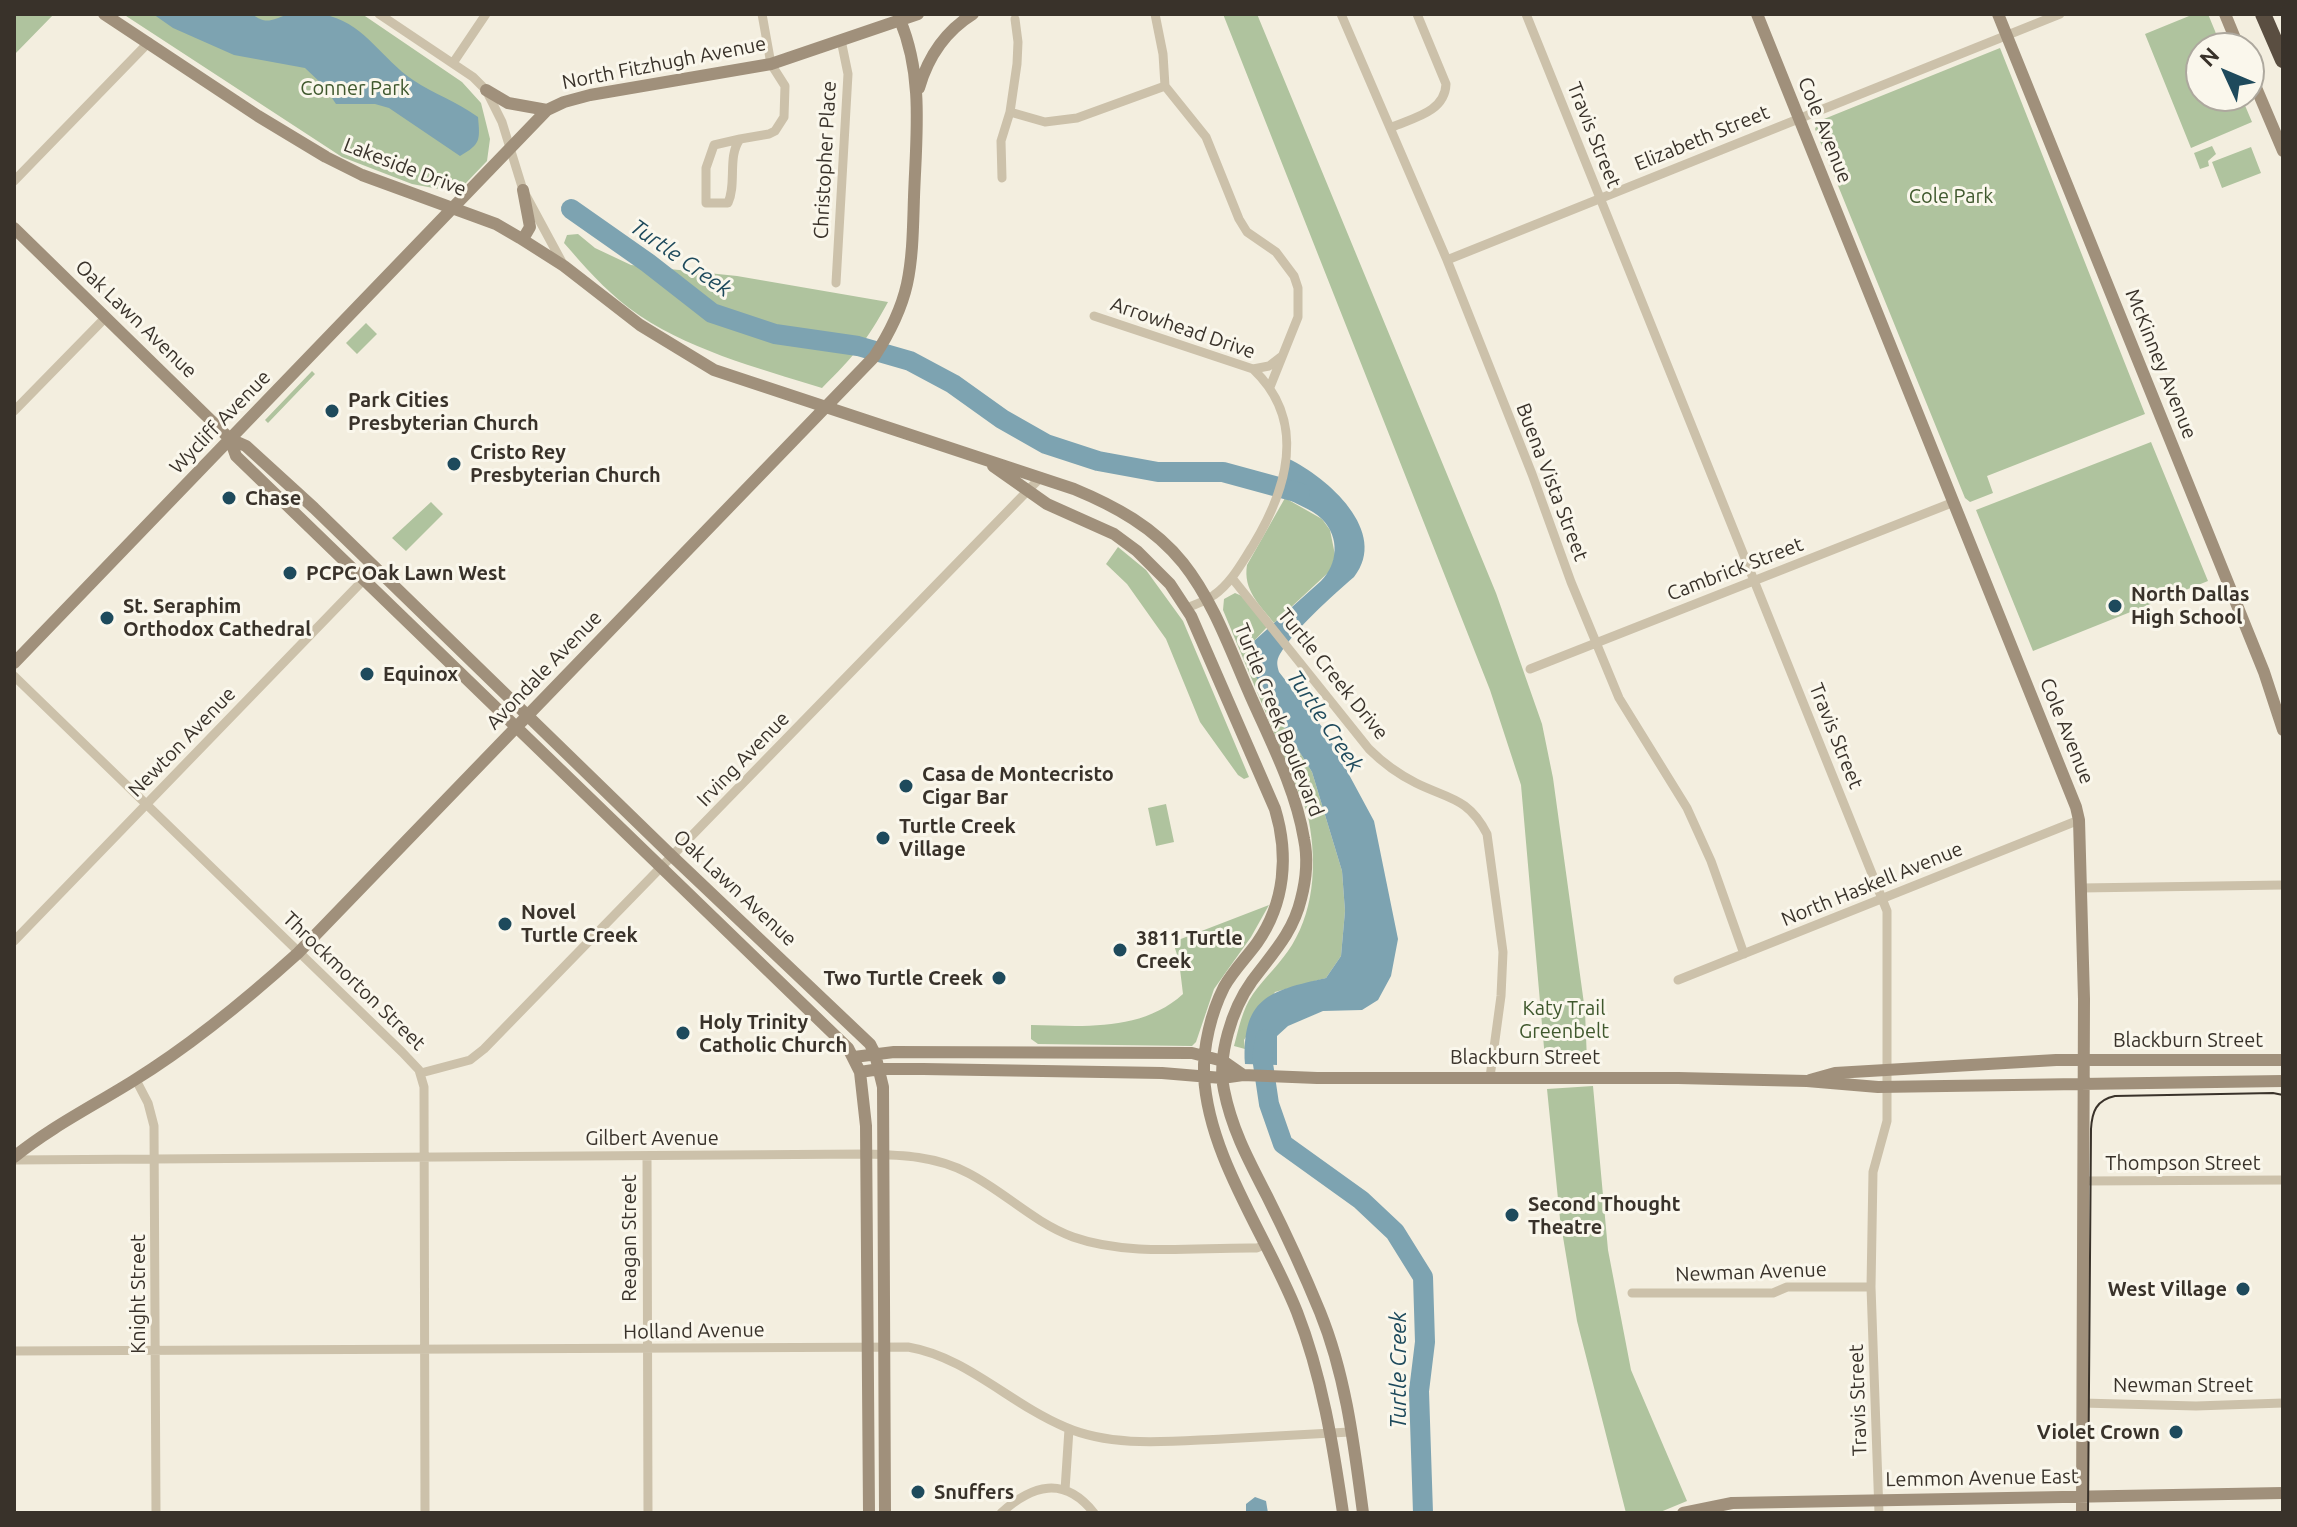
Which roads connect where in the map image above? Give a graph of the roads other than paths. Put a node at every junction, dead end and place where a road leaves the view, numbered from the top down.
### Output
1 (104, 14) edge
2 (379, 14) edge
3 (486, 14) edge
4 (762, 14) edge
5 (918, 14) edge
6 (972, 14) edge
7 (1155, 14) edge
8 (1341, 14) edge
9 (1417, 14) edge
10 (1526, 14) edge
11 (1757, 14) edge
12 (1998, 14) edge
13 (2060, 14) edge
14 (2263, 14) edge
15 (1015, 19) dead end
16 (900, 20) junction
17 (2006, 35) junction
18 (841, 40) junction
19 (149, 42) junction
20 (2283, 60) edge
21 (453, 63) junction
22 (771, 64) junction
23 (1165, 86) junction
24 (486, 90) junction
25 (917, 95) junction
26 (2265, 109) edge
27 (547, 110) junction
28 (1010, 112) junction
29 (1799, 119) junction
30 (1392, 127) junction
31 (740, 139) junction
32 (511, 145) junction
33 (2283, 151) edge
34 (1002, 178) dead end
35 (14, 181) edge
36 (523, 190) junction
37 (1600, 199) junction
38 (453, 207) junction
39 (14, 228) edge
40 (523, 239) junction
41 (1447, 260) junction
42 (569, 269) junction
43 (836, 283) dead end
44 (1094, 316) dead end
45 (106, 317) junction
46 (1283, 356) junction
47 (1257, 372) junction
48 (1270, 387) junction
49 (833, 401) junction
50 (14, 411) edge
51 (230, 439) junction
52 (985, 460) junction
53 (1041, 477) junction
54 (1027, 491) junction
55 (1954, 502) junction
56 (1127, 514) junction
57 (1114, 534) junction
58 (375, 568) junction
59 (1232, 578) junction
60 (364, 579) junction
61 (1754, 581) junction
62 (394, 586) junction
63 (383, 598) junction
64 (1207, 599) junction
65 (1187, 608) junction
66 (1596, 643) junction
67 (14, 663) edge
68 (1530, 669) dead end
69 (14, 676) edge
70 (527, 716) junction
71 (516, 728) junction
72 (2283, 730) edge
73 (1284, 776) junction
74 (1264, 784) junction
75 (146, 805) junction
76 (2079, 820) junction
77 (673, 857) junction
78 (661, 869) junction
79 (2283, 885) edge
80 (2081, 888) junction
81 (1882, 899) junction
82 (14, 941) edge
83 (775, 952) junction
84 (298, 953) junction
85 (1744, 954) junction
86 (762, 965) junction
87 (1678, 980) dead end
88 (1018, 1053) junction
89 (875, 1054) junction
90 (1204, 1055) junction
91 (854, 1057) junction
92 (2084, 1060) junction
93 (2283, 1060) edge
94 (1223, 1061) junction
95 (880, 1069) junction
96 (1888, 1069) junction
97 (1017, 1071) junction
98 (860, 1072) junction
99 (421, 1073) junction
100 (1243, 1075) junction
101 (1204, 1077) junction
102 (1490, 1077) junction
103 (1222, 1078) junction
104 (136, 1080) junction
105 (1807, 1081) junction
106 (2283, 1081) edge
107 (2084, 1083) junction
108 (1888, 1087) junction
109 (866, 1154) junction
110 (883, 1154) junction
111 (647, 1156) junction
112 (424, 1157) junction
113 (14, 1158) edge
114 (155, 1159) junction
115 (2283, 1180) edge
116 (2084, 1181) junction
117 (1287, 1236) junction
118 (1266, 1244) junction
119 (1866, 1287) junction
120 (1632, 1293) dead end
121 (884, 1346) junction
122 (868, 1347) junction
123 (156, 1350) junction
124 (424, 1350) junction
125 (647, 1350) junction
126 (14, 1351) edge
127 (2082, 1403) junction
128 (2283, 1403) edge
129 (1069, 1429) junction
130 (1351, 1432) junction
131 (1331, 1433) junction
132 (1065, 1490) junction
133 (2283, 1493) edge
134 (2081, 1496) junction
135 (1879, 1507) edge
136 (156, 1513) edge
137 (425, 1513) edge
138 (648, 1513) edge
139 (869, 1513) edge
140 (885, 1513) edge
141 (1001, 1513) edge
142 (1094, 1513) edge
143 (1343, 1513) edge
144 (1363, 1513) edge
145 (1683, 1513) edge
146 (2082, 1513) edge

1 - 19 main road, Lakeside Drive
2 - 21 street
3 - 21 street
4 - 22 street
5 - 16 main road, North Fitzhugh Avenue
6 - 25 main road, Avondale Avenue
7 - 23 street
8 - 30 street, Buena Vista Street
9 - 30 street
10 - 37 street, Travis Street
11 - 29 main road, Cole Avenue
12 - 17 main road, McKinney Avenue
13 - 17 street, Elizabeth Street
14 - 20 highway
15 - 28 street
16 - 18 main road, North Fitzhugh Avenue
16 - 25 main road, Avondale Avenue
17 - 29 street, Elizabeth Street
17 - 72 main road, McKinney Avenue
18 - 22 main road, North Fitzhugh Avenue
18 - 43 street, Christopher Place
19 - 35 street
19 - 38 main road, Lakeside Drive
21 - 24 street
22 - 27 main road, North Fitzhugh Avenue
22 - 31 street
23 - 28 street
23 - 46 street
24 - 27 main road
24 - 32 street, Turtle Creek Boulevard
25 - 49 main road, Avondale Avenue
26 - 33 main road
27 - 32 main road, North Fitzhugh Avenue
28 - 34 street
29 - 37 street, Elizabeth Street
29 - 55 main road, Cole Avenue
30 - 41 street, Buena Vista Street
31 - 31 street
32 - 36 street, Turtle Creek Boulevard
32 - 38 main road, North Fitzhugh Avenue
36 - 40 main road
36 - 42 street, Turtle Creek Boulevard
37 - 41 street, Elizabeth Street
37 - 61 street, Travis Street
38 - 40 main road, Lakeside Drive
38 - 51 main road, Wycliff Avenue
39 - 45 main road, Oak Lawn Avenue
40 - 42 main road, Lakeside Drive
41 - 66 street, Buena Vista Street
42 - 49 main road, Turtle Creek Boulevard
44 - 47 street, Arrowhead Drive
45 - 50 street
45 - 51 main road, Oak Lawn Avenue
46 - 47 street
46 - 48 street
47 - 48 street
48 - 59 street
49 - 52 main road, Turtle Creek Boulevard
49 - 70 main road, Avondale Avenue
51 - 58 main road, Oak Lawn Avenue
51 - 60 main road, Oak Lawn Avenue
51 - 67 main road, Wycliff Avenue
52 - 53 main road, Turtle Creek Boulevard
52 - 54 main road, Turtle Creek Boulevard
53 - 54 street, Irving Avenue
53 - 56 main road, Turtle Creek Boulevard
54 - 57 main road, Turtle Creek Boulevard
54 - 77 street, Irving Avenue
55 - 61 street, Cambrick Street
55 - 76 main road, Cole Avenue
56 - 57 main road
56 - 64 main road, Turtle Creek Boulevard
57 - 65 main road, Turtle Creek Boulevard
58 - 60 street, Newton Avenue
58 - 62 main road, Oak Lawn Avenue
59 - 64 street
59 - 102 street, Turtle Creek Drive
60 - 63 main road, Oak Lawn Avenue
60 - 75 street, Newton Avenue
61 - 66 street, Cambrick Street
61 - 81 street, Travis Street
62 - 63 main road
62 - 70 main road, Oak Lawn Avenue
63 - 71 main road, Oak Lawn Avenue
64 - 65 street
64 - 73 main road, Turtle Creek Boulevard
65 - 74 main road, Turtle Creek Boulevard
66 - 68 street, Cambrick Street
66 - 85 street, Buena Vista Street
69 - 75 street, Throckmorton Street
70 - 71 main road, Avondale Avenue
70 - 77 main road, Oak Lawn Avenue
71 - 78 main road, Oak Lawn Avenue
71 - 84 main road, Avondale Avenue
73 - 74 main road
73 - 94 main road, Turtle Creek Boulevard
74 - 90 main road, Turtle Creek Boulevard
75 - 82 street, Newton Avenue
75 - 84 street, Throckmorton Street
76 - 80 main road, Cole Avenue
76 - 81 street, North Haskell Avenue
77 - 78 street, Irving Avenue
77 - 83 main road, Oak Lawn Avenue
78 - 86 main road, Oak Lawn Avenue
78 - 99 street, Irving Avenue
79 - 80 street
80 - 92 main road, Cole Avenue
81 - 85 street, North Haskell Avenue
81 - 96 street, Travis Street
83 - 86 main road
83 - 89 main road, Oak Lawn Avenue
84 - 99 street, Throckmorton Street
84 - 104 main road, Avondale Avenue
85 - 87 street, North Haskell Avenue
86 - 91 main road, Oak Lawn Avenue
88 - 89 main road
88 - 90 main road
88 - 97 main road
89 - 91 main road
89 - 95 main road, Oak Lawn Avenue
90 - 94 main road
90 - 101 main road, Turtle Creek Boulevard
91 - 98 main road, Oak Lawn Avenue
92 - 93 main road, Blackburn Street
92 - 96 main road, Blackburn Street
92 - 107 main road, Cole Avenue
94 - 100 main road
94 - 103 main road, Turtle Creek Boulevard
95 - 97 main road, Blackburn Street
95 - 98 main road, Blackburn Street
95 - 110 main road, Oak Lawn Avenue
96 - 105 main road, Blackburn Street
96 - 108 street, Travis Street
97 - 101 main road, Blackburn Street
98 - 109 main road, Oak Lawn Avenue
99 - 112 street, Throckmorton Street
100 - 102 main road, Blackburn Street
100 - 103 main road, Blackburn Street
101 - 103 main road, Blackburn Street
101 - 118 main road, Turtle Creek Boulevard
102 - 105 main road, Blackburn Street
103 - 117 main road, Turtle Creek Boulevard
104 - 113 main road, Avondale Avenue
104 - 114 street, Knight Street
105 - 108 main road, Blackburn Street
106 - 107 main road, Blackburn Street
107 - 108 main road, Blackburn Street
107 - 116 main road, Cole Avenue
108 - 119 street, Travis Street
109 - 110 street, Gilbert Avenue
109 - 111 street, Gilbert Avenue
109 - 122 main road, Oak Lawn Avenue
110 - 118 street, Gilbert Avenue
110 - 121 main road, Oak Lawn Avenue
111 - 112 street, Gilbert Avenue
111 - 125 street, Reagan Street
112 - 114 street, Gilbert Avenue
112 - 124 street, Throckmorton Street
113 - 114 street, Gilbert Avenue
114 - 123 street, Knight Street
115 - 116 street, Thompson Street
116 - 127 main road, Cole Avenue
117 - 118 main road
117 - 130 main road, Turtle Creek Boulevard
118 - 131 main road, Turtle Creek Boulevard
119 - 120 street, Newman Avenue
119 - 135 street, Travis Street
121 - 122 street, Holland Avenue
121 - 129 street, Holland Avenue
121 - 140 main road, Oak Lawn Avenue
122 - 125 street, Holland Avenue
122 - 139 main road, Oak Lawn Avenue
123 - 124 street, Holland Avenue
123 - 126 street, Holland Avenue
123 - 136 street, Knight Street
124 - 125 street, Holland Avenue
124 - 137 street, Throckmorton Street
125 - 138 street, Reagan Street
127 - 128 street, Newman Street
127 - 134 main road, Cole Avenue
129 - 131 street, Holland Avenue
129 - 132 street
130 - 131 street, Holland Avenue
130 - 144 main road, Turtle Creek Boulevard
131 - 143 main road, Turtle Creek Boulevard
132 - 141 street
132 - 142 street
133 - 134 main road, Lemmon Avenue East
134 - 135 main road, Lemmon Avenue East
134 - 146 main road, Cole Avenue
135 - 145 main road, Lemmon Avenue East

